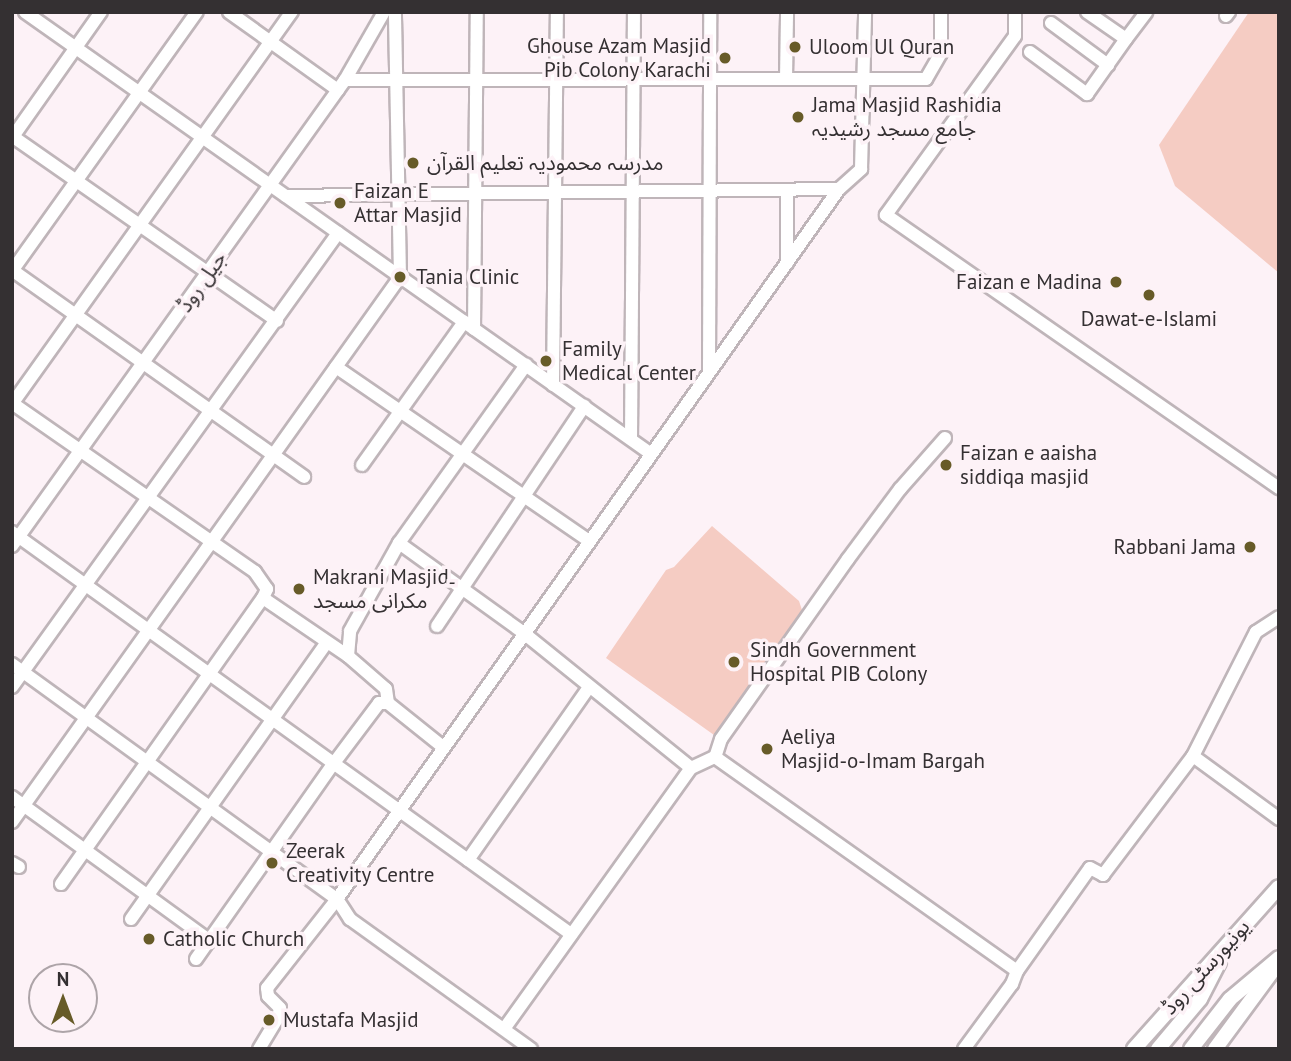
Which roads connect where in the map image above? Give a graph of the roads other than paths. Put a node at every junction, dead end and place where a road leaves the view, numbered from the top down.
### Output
1 (25, 12) edge
2 (101, 12) edge
3 (197, 12) edge
4 (229, 12) edge
5 (292, 12) edge
6 (384, 12) edge
7 (395, 12) edge
8 (477, 12) edge
9 (557, 12) edge
10 (634, 12) edge
11 (710, 12) edge
12 (787, 12) edge
13 (865, 12) edge
14 (941, 12) edge
15 (1015, 12) edge
16 (1087, 12) edge
17 (1146, 12) edge
18 (1051, 23) dead end
19 (272, 40) junction
20 (1126, 40) junction
21 (76, 48) junction
22 (1030, 52) dead end
23 (1108, 65) junction
24 (786, 79) junction
25 (863, 79) junction
26 (397, 80) junction
27 (477, 80) junction
28 (556, 80) junction
29 (635, 80) junction
30 (710, 80) junction
31 (341, 85) junction
32 (139, 93) junction
33 (12, 137) edge
34 (203, 138) junction
35 (76, 181) junction
36 (270, 185) junction
37 (839, 189) junction
38 (787, 190) junction
39 (710, 191) junction
40 (634, 192) junction
41 (555, 193) junction
42 (475, 194) junction
43 (399, 195) junction
44 (285, 196) junction
45 (140, 225) junction
46 (338, 233) junction
47 (787, 264) junction
48 (12, 270) edge
49 (208, 272) junction
50 (400, 277) junction
51 (76, 315) junction
52 (277, 321) junction
53 (469, 325) junction
54 (145, 364) junction
55 (526, 365) junction
56 (336, 367) junction
57 (709, 372) junction
58 (553, 385) junction
59 (12, 404) edge
60 (584, 406) junction
61 (399, 410) junction
62 (211, 411) junction
63 (944, 438) dead end
64 (631, 439) junction
65 (82, 453) junction
66 (650, 453) junction
67 (463, 454) junction
68 (273, 455) junction
69 (362, 465) dead end
70 (304, 477) dead end
71 (1279, 488) edge
72 (524, 494) junction
73 (148, 498) junction
74 (14, 538) edge
75 (589, 541) junction
76 (211, 542) junction
77 (399, 543) junction
78 (86, 585) junction
79 (463, 590) junction
80 (263, 598) junction
81 (1279, 617) edge
82 (437, 626) dead end
83 (149, 629) junction
84 (525, 634) junction
85 (327, 642) junction
86 (348, 656) junction
87 (18, 668) edge
88 (210, 673) junction
89 (12, 687) edge
90 (589, 687) junction
91 (388, 704) junction
92 (88, 716) junction
93 (273, 719) junction
94 (443, 747) junction
95 (1193, 756) junction
96 (715, 757) junction
97 (148, 762) junction
98 (334, 763) junction
99 (691, 768) junction
100 (12, 797) edge
101 (24, 806) junction
102 (210, 807) junction
103 (399, 810) junction
104 (1279, 819) edge
105 (12, 822) edge
106 (85, 850) junction
107 (271, 851) junction
108 (468, 860) junction
109 (61, 884) dead end
110 (1279, 887) edge
111 (148, 895) junction
112 (337, 898) junction
113 (131, 919) dead end
114 (572, 934) junction
115 (1231, 938) junction
116 (210, 941) junction
117 (196, 959) dead end
118 (1279, 960) edge
119 (1017, 971) junction
120 (504, 1029) junction
121 (259, 1049) edge
122 (531, 1049) edge
123 (964, 1049) edge
124 (1134, 1049) edge
125 (1158, 1049) edge
126 (1191, 1049) edge
127 (1215, 1049) edge

1 - 21 street
2 - 21 street
3 - 32 street
4 - 19 street
5 - 19 street
6 - 31 street, جیل روڈ
7 - 26 street
8 - 27 street
9 - 28 street
10 - 29 street
11 - 30 street
12 - 24 street
13 - 25 street
14 - 25 street
15 - 71 street
16 - 20 street
17 - 20 street
18 - 23 street
19 - 31 street
19 - 34 street
20 - 23 street
21 - 32 street
21 - 33 street
22 - 23 street
24 - 25 street
24 - 30 street
25 - 37 street
26 - 27 street
26 - 31 street
26 - 43 street
27 - 28 street
27 - 42 street
28 - 29 street
28 - 41 street
29 - 30 street
29 - 40 street
30 - 39 street
31 - 36 street, جیل روڈ
32 - 34 street
32 - 35 street
33 - 35 street
34 - 36 street
34 - 45 street
35 - 45 street
35 - 48 street
36 - 44 street
36 - 49 street, جیل روڈ
37 - 38 street
37 - 47 street
38 - 39 street
38 - 47 street
39 - 40 street
39 - 57 street
40 - 41 street
40 - 64 street
41 - 42 street
41 - 58 street
42 - 43 street
42 - 53 street
43 - 44 street
43 - 50 street
44 - 46 street
45 - 49 street
45 - 51 street
46 - 50 street
46 - 52 street
47 - 57 street
48 - 51 street
49 - 52 street
49 - 54 street, جیل روڈ
50 - 53 street
50 - 56 street
51 - 54 street
51 - 59 street
52 - 62 street
53 - 55 street
53 - 61 street
54 - 62 street
54 - 65 street, جیل روڈ
55 - 58 street
55 - 67 street
56 - 61 street
56 - 68 street
57 - 66 street
58 - 60 street
59 - 65 street
60 - 64 street
60 - 72 street
61 - 67 street
61 - 69 street
62 - 68 street
62 - 73 street
63 - 96 street
64 - 66 street
65 - 73 street
65 - 74 street, جیل روڈ
66 - 75 street
67 - 72 street
67 - 77 street
68 - 70 street
68 - 76 street
72 - 75 street
72 - 79 street
73 - 76 street
73 - 78 street
74 - 78 street
75 - 84 street
76 - 80 street
76 - 83 street
77 - 79 street
77 - 86 street
78 - 83 street
78 - 87 street
79 - 82 street
79 - 84 street
80 - 85 street
80 - 88 street
81 - 95 street
83 - 88 street
83 - 92 street
84 - 90 street
84 - 94 street
85 - 86 street
85 - 93 street
86 - 91 street
87 - 89 street
87 - 92 street
88 - 93 street
88 - 97 street
90 - 99 street
90 - 108 street
91 - 94 street
91 - 98 street
92 - 97 street
92 - 101 street
93 - 98 street
93 - 102 street
94 - 103 street
95 - 104 street
95 - 119 street
96 - 99 street
96 - 119 street
97 - 102 street
97 - 106 street
98 - 103 street
98 - 107 street
99 - 114 street
100 - 101 street
101 - 105 street
101 - 106 street
102 - 107 street
102 - 111 street
103 - 108 street
103 - 112 street
106 - 109 street
106 - 111 street
107 - 112 street
107 - 116 street
108 - 114 street
110 - 115 main road, یونیورسٹی روڈ
111 - 113 street
111 - 116 street
112 - 120 street
112 - 121 street
114 - 120 street
115 - 124 main road, یونیورسٹی روڈ
115 - 125 main road
116 - 117 street
118 - 126 main road
118 - 127 main road
119 - 123 street
120 - 122 street

